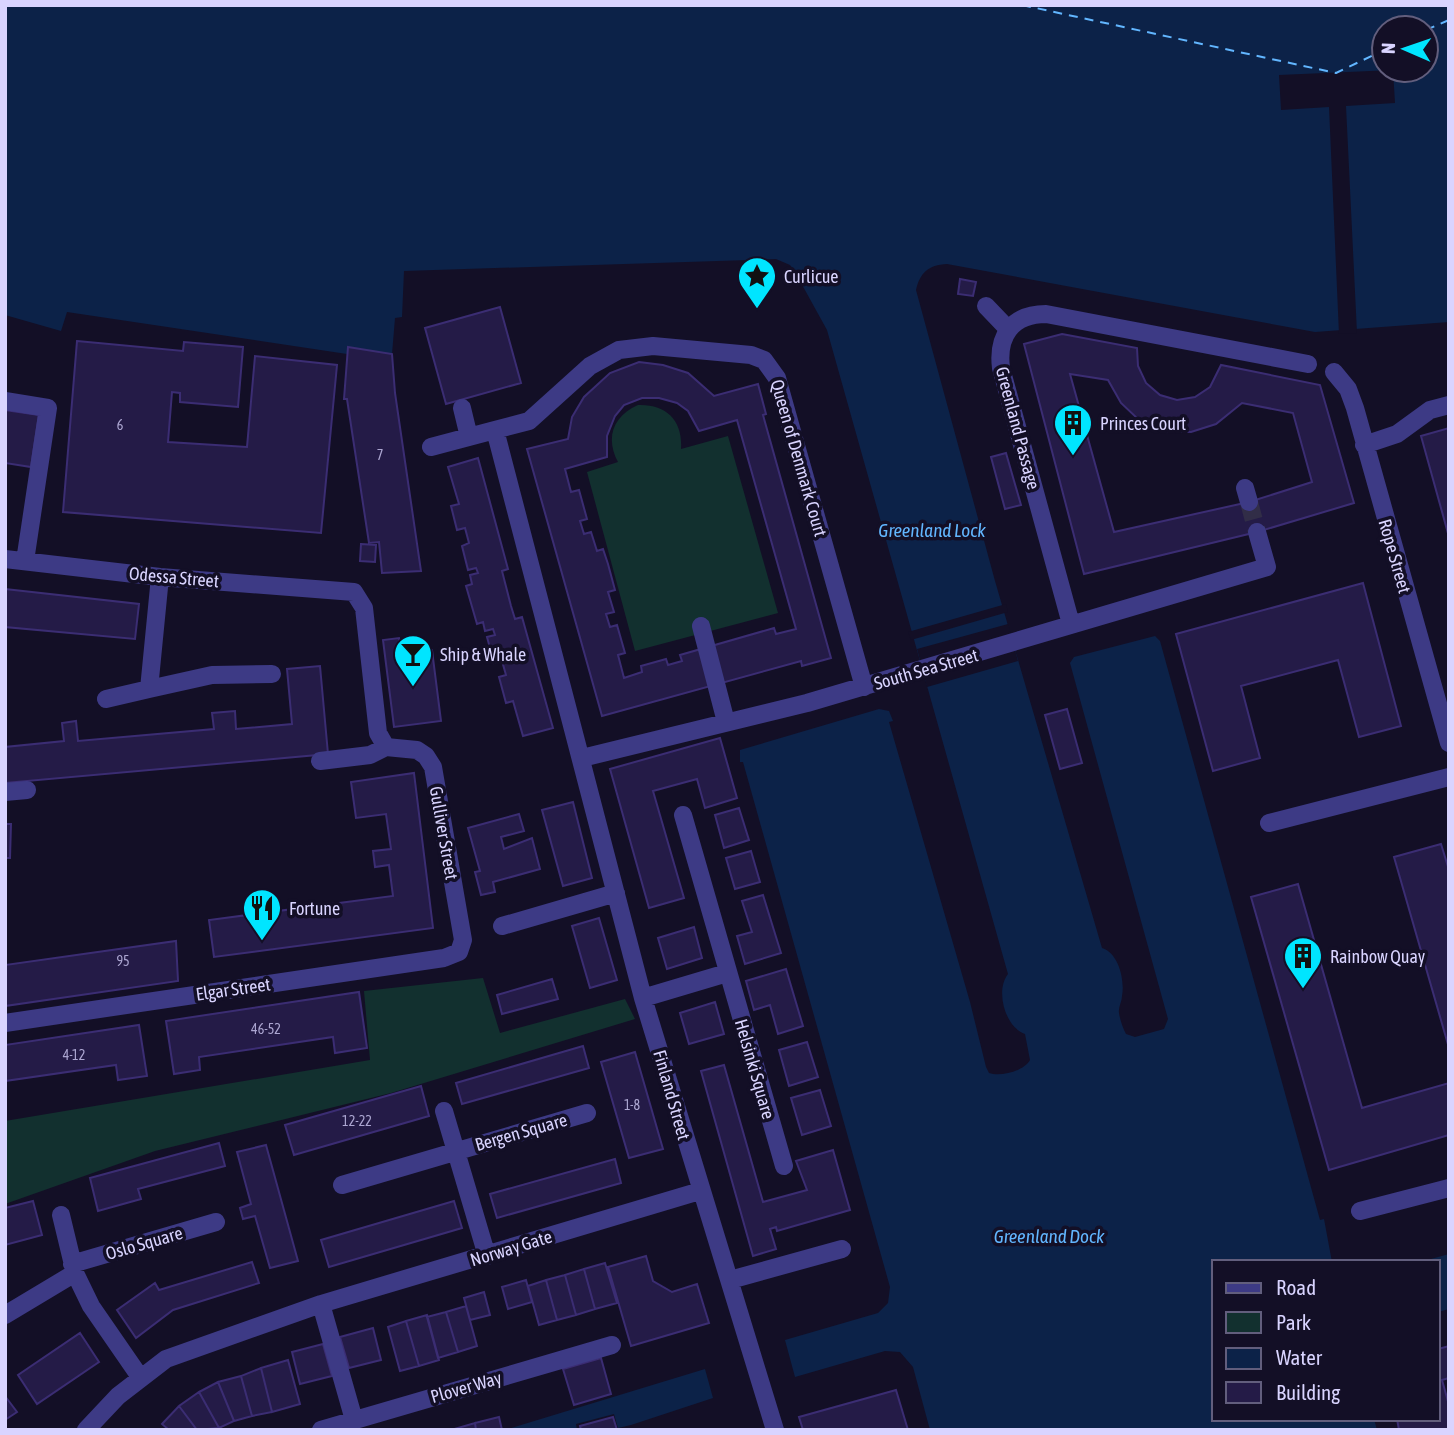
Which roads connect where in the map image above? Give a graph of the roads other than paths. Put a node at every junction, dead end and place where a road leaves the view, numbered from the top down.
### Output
1 (986, 306) dead end
2 (1007, 329) junction
3 (1308, 363) dead end
4 (1334, 372) dead end
5 (5, 401) edge
6 (1449, 405) edge
7 (462, 408) dead end
8 (495, 430) junction
9 (469, 437) junction
10 (1364, 445) junction
11 (430, 447) dead end
12 (1257, 532) tunnel mouth
13 (5, 559) edge
14 (25, 561) junction
15 (160, 577) junction
16 (1071, 624) junction
17 (701, 626) dead end
18 (272, 674) dead end
19 (864, 687) junction
20 (149, 689) junction
21 (106, 698) dead end
22 (726, 722) junction
23 (1449, 743) edge
24 (386, 747) junction
25 (582, 758) junction
26 (320, 761) dead end
27 (1449, 776) edge
28 (27, 790) dead end
29 (5, 792) edge
30 (683, 815) dead end
31 (1269, 823) dead end
32 (616, 893) junction
33 (502, 926) dead end
34 (459, 952) joint
35 (727, 973) junction
36 (643, 998) junction
37 (5, 1023) edge
38 (444, 1111) dead end
39 (587, 1113) dead end
40 (455, 1151) junction
41 (783, 1166) dead end
42 (342, 1185) dead end
43 (1449, 1188) edge
44 (700, 1191) junction
45 (1360, 1211) dead end
46 (61, 1215) dead end
47 (216, 1222) dead end
48 (842, 1249) dead end
49 (486, 1256) junction
50 (73, 1268) junction
51 (730, 1280) junction
52 (321, 1304) junction
53 (5, 1315) edge
54 (612, 1345) dead end
55 (140, 1377) junction
56 (354, 1420) junction
57 (86, 1430) edge
58 (321, 1430) edge
59 (775, 1430) edge

1 - 2 street
2 - 3 street
2 - 16 street, Greenland Passage
4 - 10 street, Rope Street
5 - 14 street
6 - 10 street
7 - 9 street
8 - 9 street, Queen of Denmark Court
8 - 19 street, Queen of Denmark Court
8 - 25 street
9 - 11 street, Queen of Denmark Court
10 - 23 street, Rope Street
12 - 16 street, South Sea Street
13 - 14 street, Odessa Street
14 - 15 street, Odessa Street
15 - 20 street
15 - 24 street, Odessa Street
16 - 19 street, South Sea Street
17 - 22 street
18 - 20 street
19 - 22 street, South Sea Street
20 - 21 street
22 - 25 street, South Sea Street
24 - 26 street, Gulliver Street
24 - 34 street, Gulliver Street
25 - 32 street, Finland Street
27 - 31 street
28 - 29 street
30 - 35 street, Helsinki Square
32 - 33 street
32 - 36 street, Finland Street
34 - 37 street, Elgar Street
35 - 36 street
35 - 41 street, Helsinki Square
36 - 44 street, Finland Street
38 - 40 street, Bergen Square
39 - 40 street, Bergen Square
40 - 42 street, Bergen Square
40 - 49 street, Bergen Square
43 - 45 street
44 - 49 street, Norway Gate
44 - 51 street, Finland Street
46 - 50 street
47 - 50 street, Oslo Square
48 - 51 street
49 - 52 street, Norway Gate
50 - 53 street, Oslo Square
50 - 55 street
51 - 59 street, Finland Street
52 - 55 street, Norway Gate
52 - 56 street
54 - 56 street, Plover Way
55 - 57 street, Norway Gate
56 - 58 street, Plover Way

